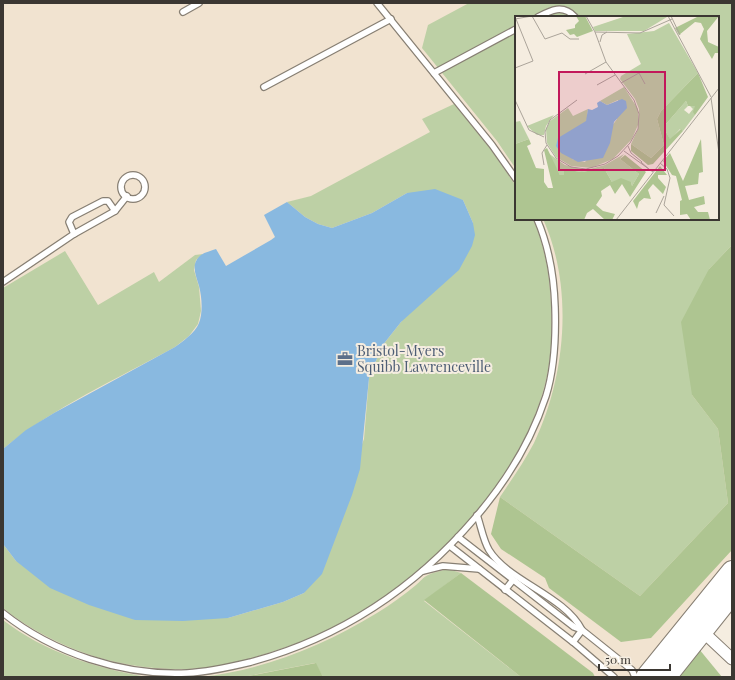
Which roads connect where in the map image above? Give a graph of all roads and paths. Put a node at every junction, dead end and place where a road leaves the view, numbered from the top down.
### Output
1 (199, 3) edge
2 (377, 3) edge
3 (183, 12) dead end
4 (540, 16) edge
5 (574, 16) edge
6 (391, 20) junction
7 (515, 30) edge
8 (434, 72) junction
9 (264, 87) dead end
10 (515, 178) edge
11 (127, 196) junction
12 (115, 211) junction
13 (537, 220) edge
14 (74, 234) junction
15 (3, 282) edge
16 (477, 515) junction
17 (458, 537) junction
18 (450, 546) junction
19 (479, 569) junction
20 (422, 571) junction
21 (732, 571) edge
22 (513, 580) junction
23 (505, 590) junction
24 (732, 594) edge
25 (3, 612) edge
26 (697, 626) junction
27 (582, 630) junction
28 (573, 642) junction
29 (732, 659) edge
30 (614, 677) edge
31 (634, 677) edge
32 (646, 677) edge
33 (666, 677) edge

1 - 3 lane
2 - 6 lane
4 - 5 lane
6 - 8 lane
6 - 9 lane
7 - 8 lane
8 - 10 lane
11 - 11 lane
11 - 12 lane
12 - 14 lane
12 - 14 lane
13 - 16 lane
14 - 15 lane
16 - 17 lane
16 - 27 lane
17 - 18 lane
17 - 22 lane
18 - 19 lane
18 - 20 lane
19 - 20 lane
19 - 23 lane
20 - 25 lane
21 - 26 highway
22 - 23 lane
22 - 27 lane
23 - 28 lane
24 - 26 highway
26 - 29 street
26 - 32 highway
26 - 33 highway
27 - 28 lane
27 - 31 lane
28 - 30 lane

